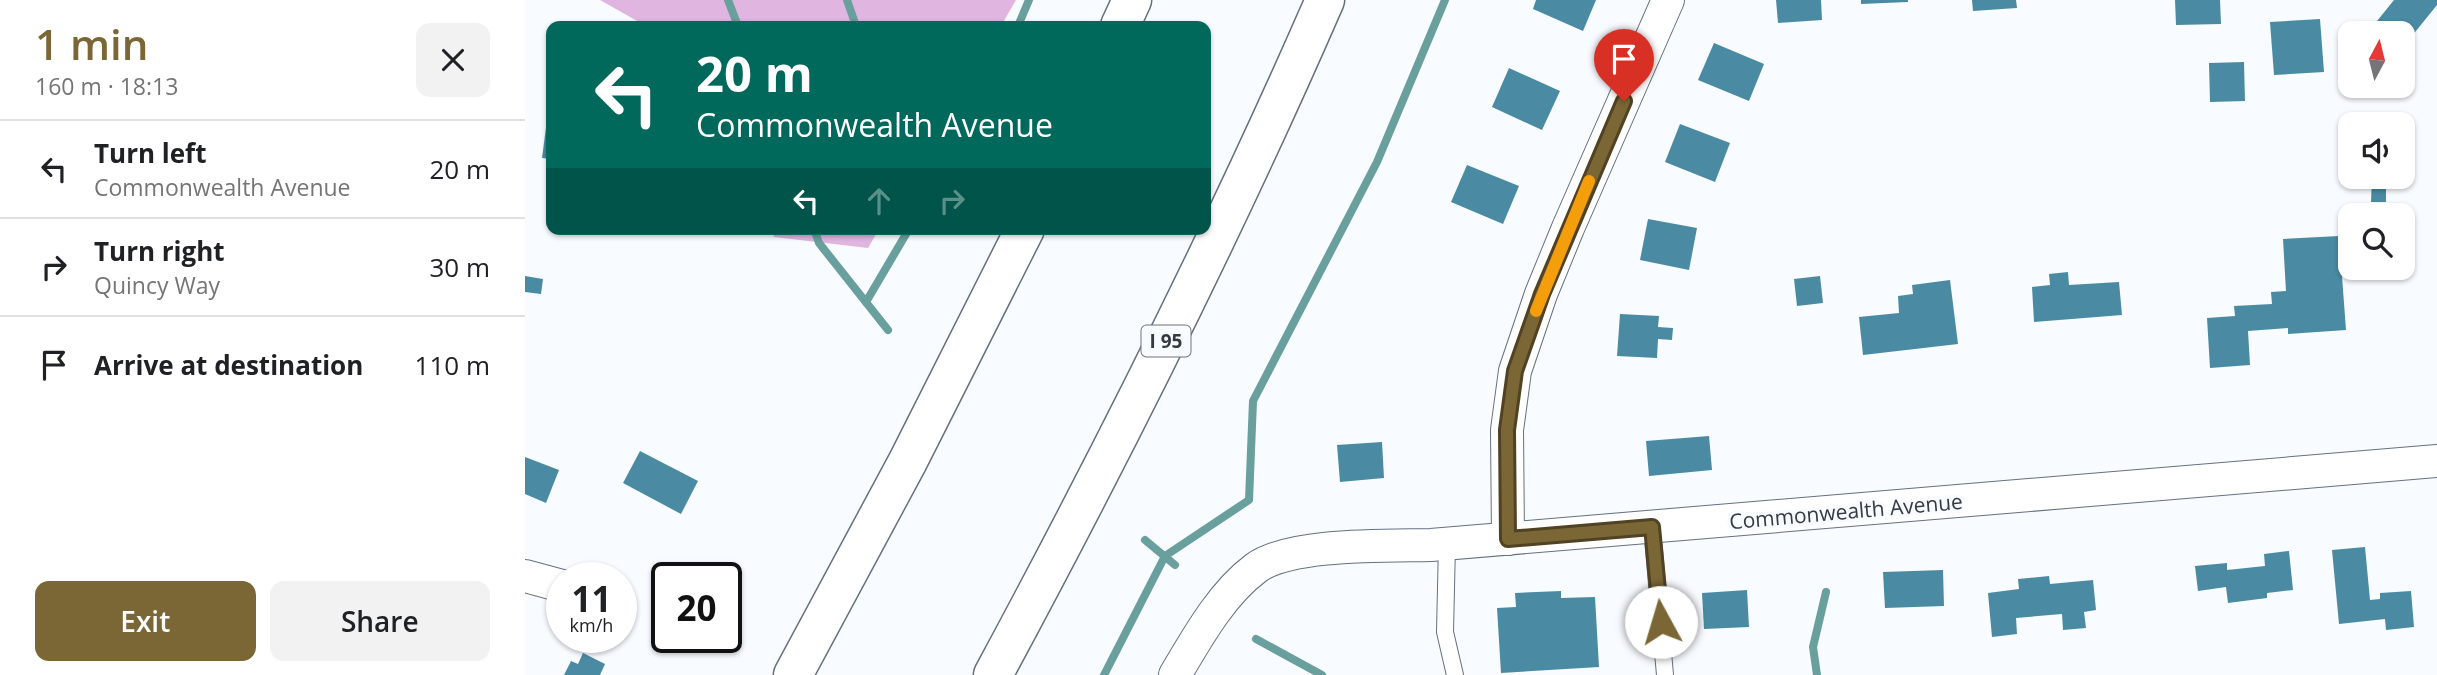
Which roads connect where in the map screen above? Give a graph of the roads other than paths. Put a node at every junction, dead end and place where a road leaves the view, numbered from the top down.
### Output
1 (1132, 0) edge
2 (1325, 0) edge
3 (1668, 0) edge
4 (1122, 21) edge
5 (1022, 235) edge
6 (2437, 461) edge
7 (1652, 527) junction
8 (1508, 539) junction
9 (1447, 544) junction
10 (525, 576) edge
11 (546, 582) edge
12 (793, 675) edge
13 (993, 675) edge
14 (1175, 675) edge
15 (1455, 675) edge
16 (1665, 675) edge

1 - 4 highway
2 - 13 highway, I 95
3 - 8 street
5 - 12 highway
6 - 7 street, Commonwealth Avenue
7 - 8 street, Commonwealth Avenue
7 - 16 lane
8 - 9 street, Commonwealth Avenue
9 - 14 street, Commonwealth Avenue
9 - 15 lane
10 - 11 street

